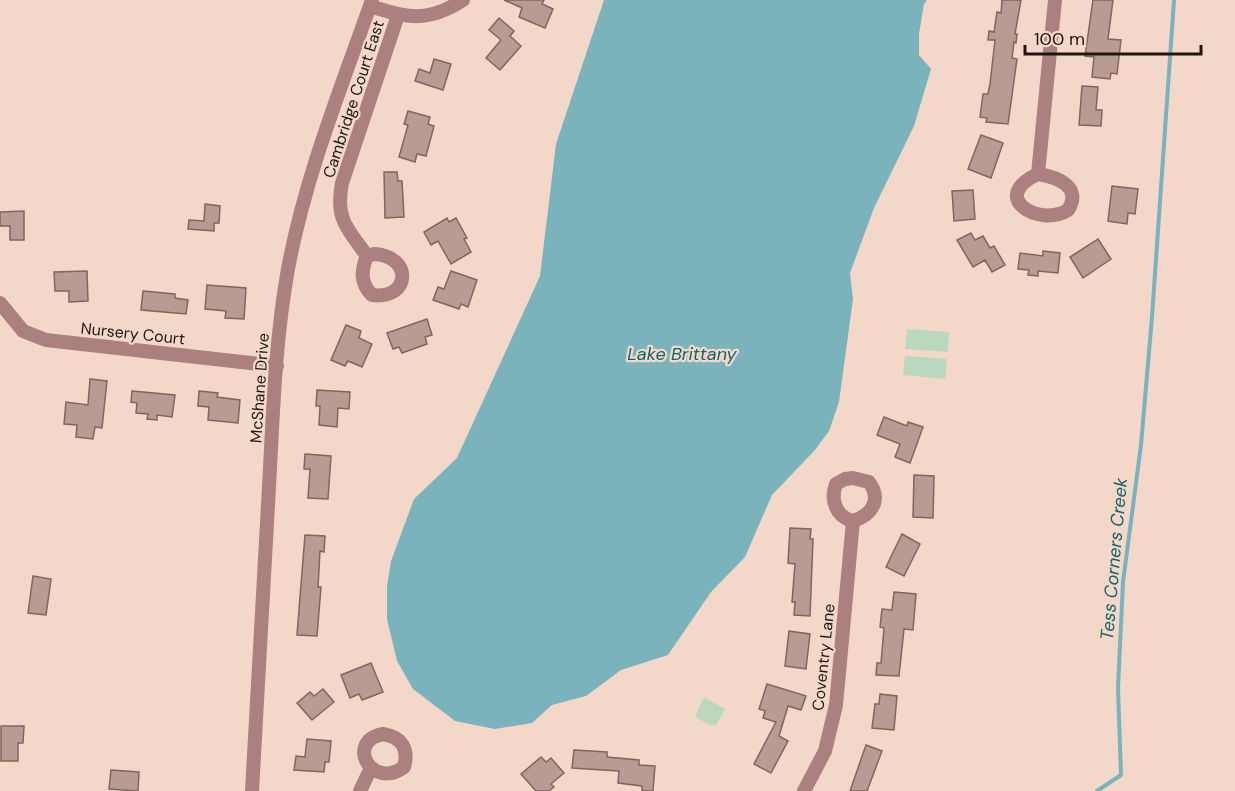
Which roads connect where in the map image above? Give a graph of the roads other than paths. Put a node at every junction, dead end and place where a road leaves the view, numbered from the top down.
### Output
1 (463, 0) edge
2 (1055, 0) edge
3 (371, 3) edge
4 (398, 15) junction
5 (1038, 174) dead end
6 (367, 256) dead end
7 (0, 303) edge
8 (277, 366) junction
9 (853, 521) dead end
10 (369, 772) dead end
11 (252, 791) edge
12 (360, 791) edge
13 (804, 791) edge

1 - 4 street
2 - 5 street
3 - 4 street
3 - 8 street, McShane Drive
4 - 6 street, Cambridge Court East
7 - 8 street, Nursery Court
8 - 11 street, McShane Drive
9 - 13 street, Coventry Lane
10 - 12 street

